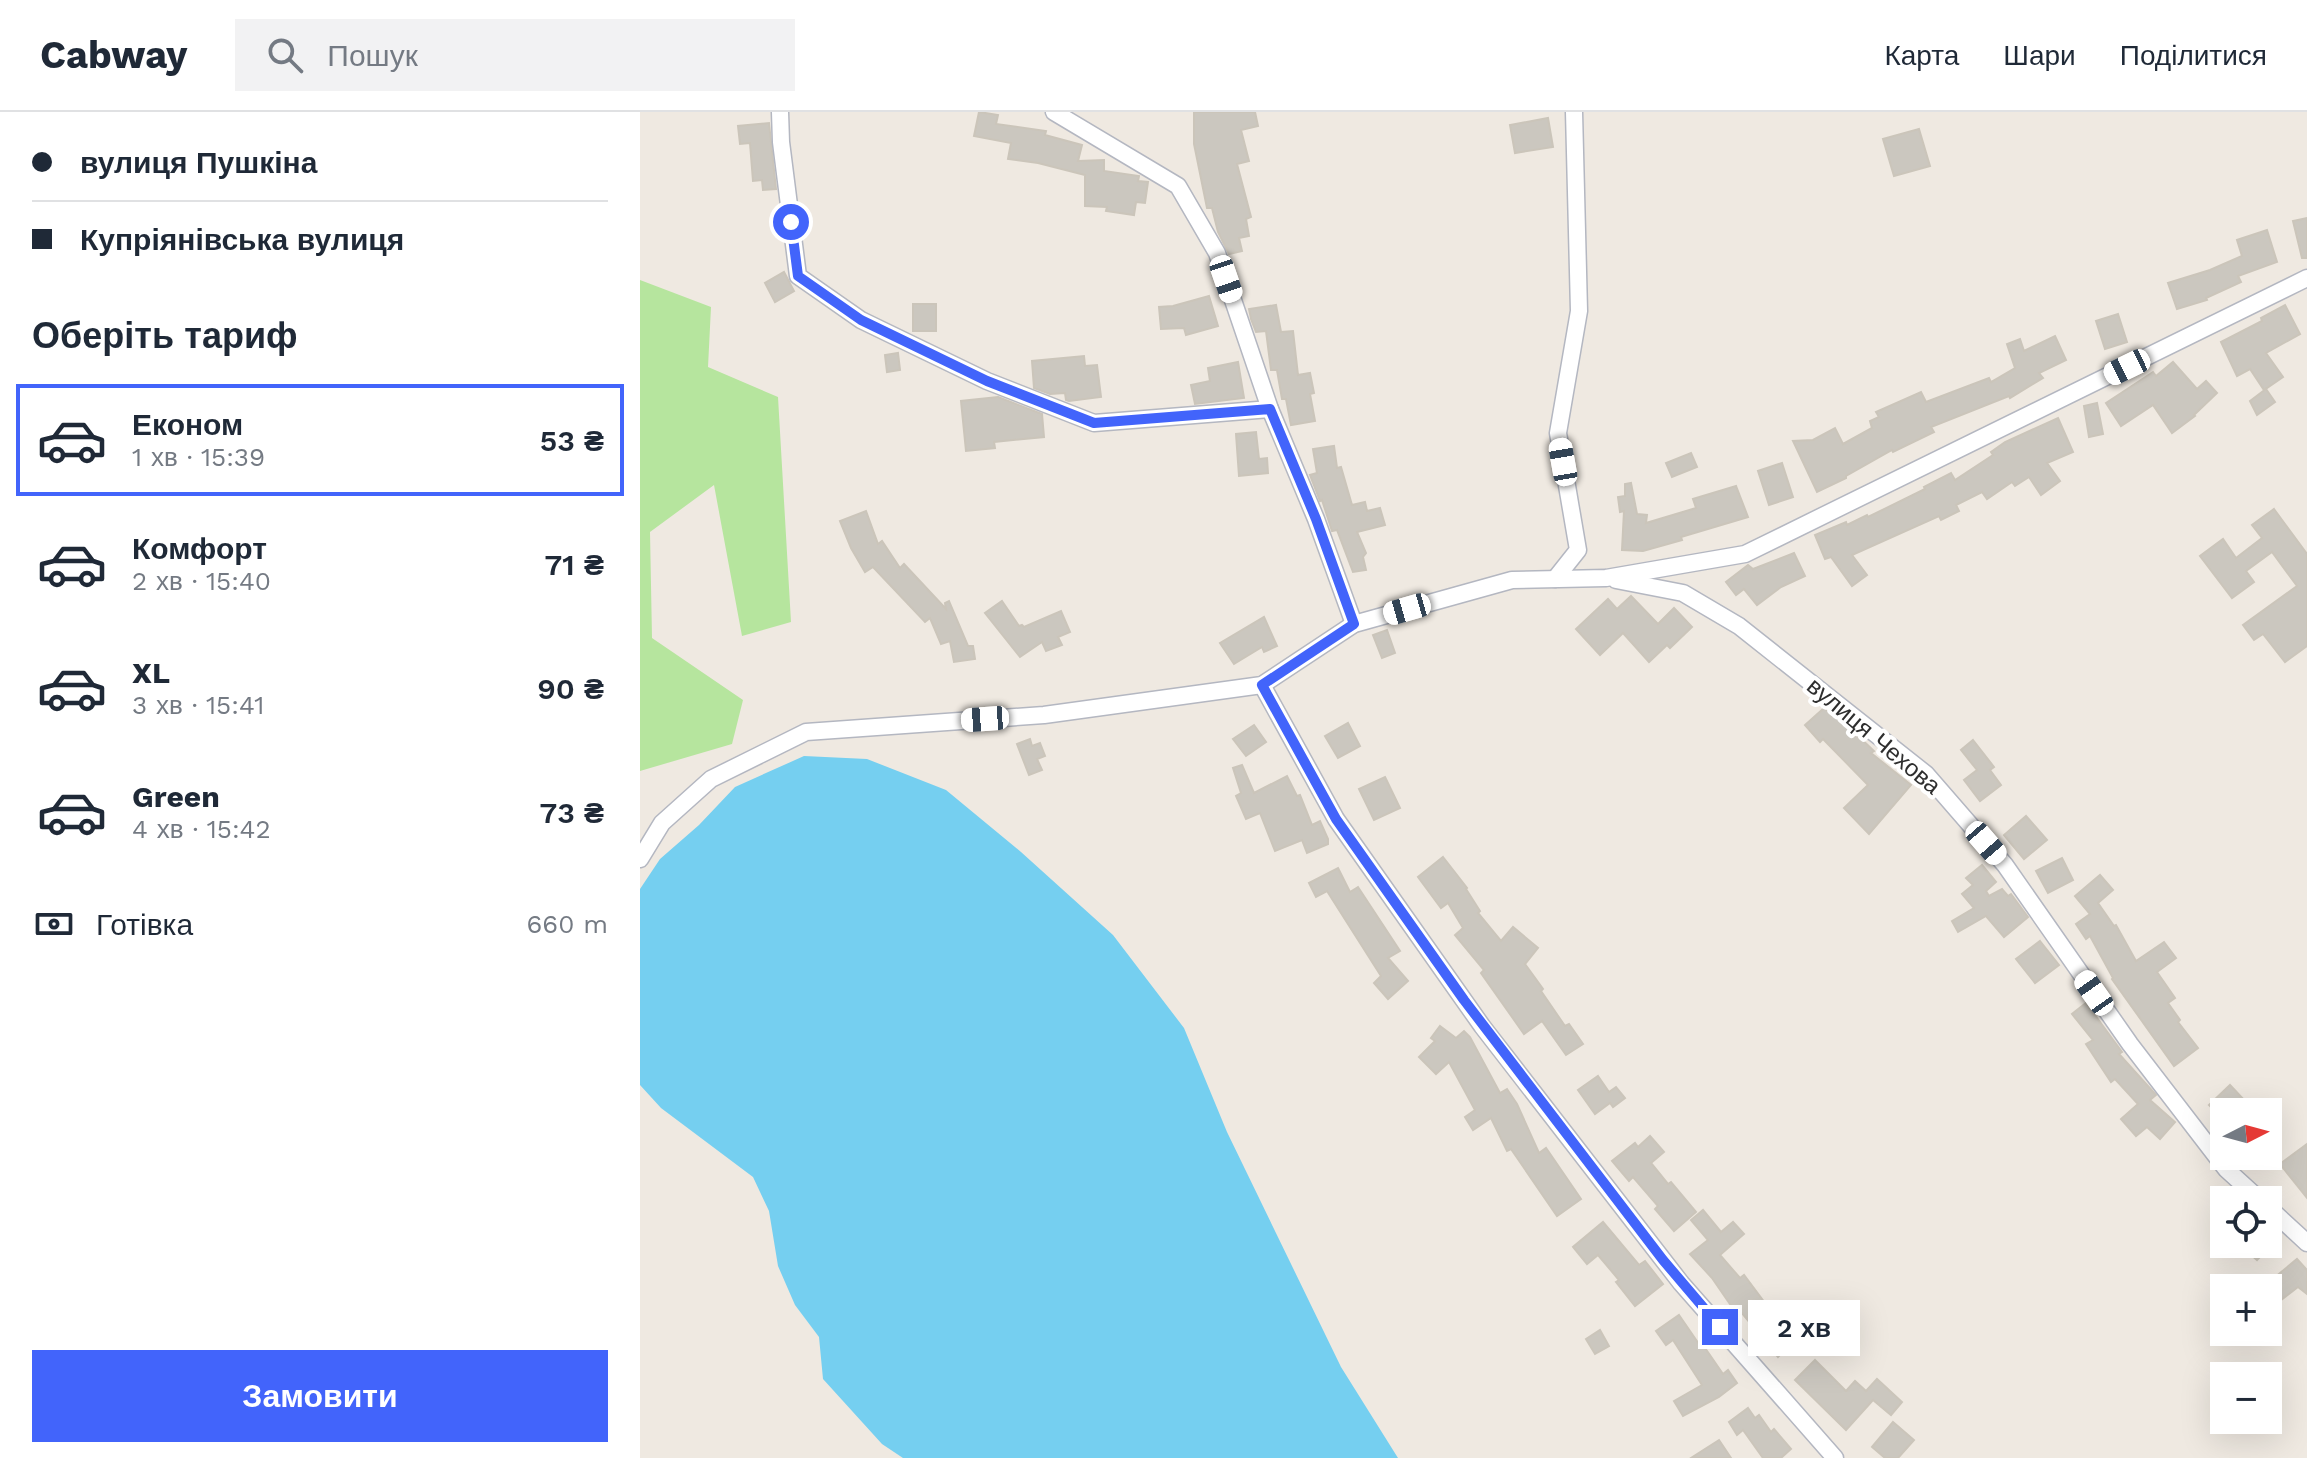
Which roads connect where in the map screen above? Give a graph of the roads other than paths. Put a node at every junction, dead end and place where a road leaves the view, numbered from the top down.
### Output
1 (780, 112) edge
2 (1054, 112) edge
3 (1574, 112) edge
4 (2307, 278) edge
5 (1270, 409) junction
6 (1606, 578) junction
7 (1555, 579) junction
8 (1354, 624) junction
9 (1262, 685) junction
10 (640, 859) edge
11 (2245, 1186) edge
12 (2282, 1220) edge
13 (2307, 1243) edge
14 (1835, 1458) edge

1 - 5 street
2 - 5 street
3 - 7 street
4 - 6 street
5 - 8 street
6 - 7 street
6 - 11 street, вулиця Чехова
7 - 8 street
8 - 9 street
9 - 10 street
9 - 14 street
12 - 13 street

